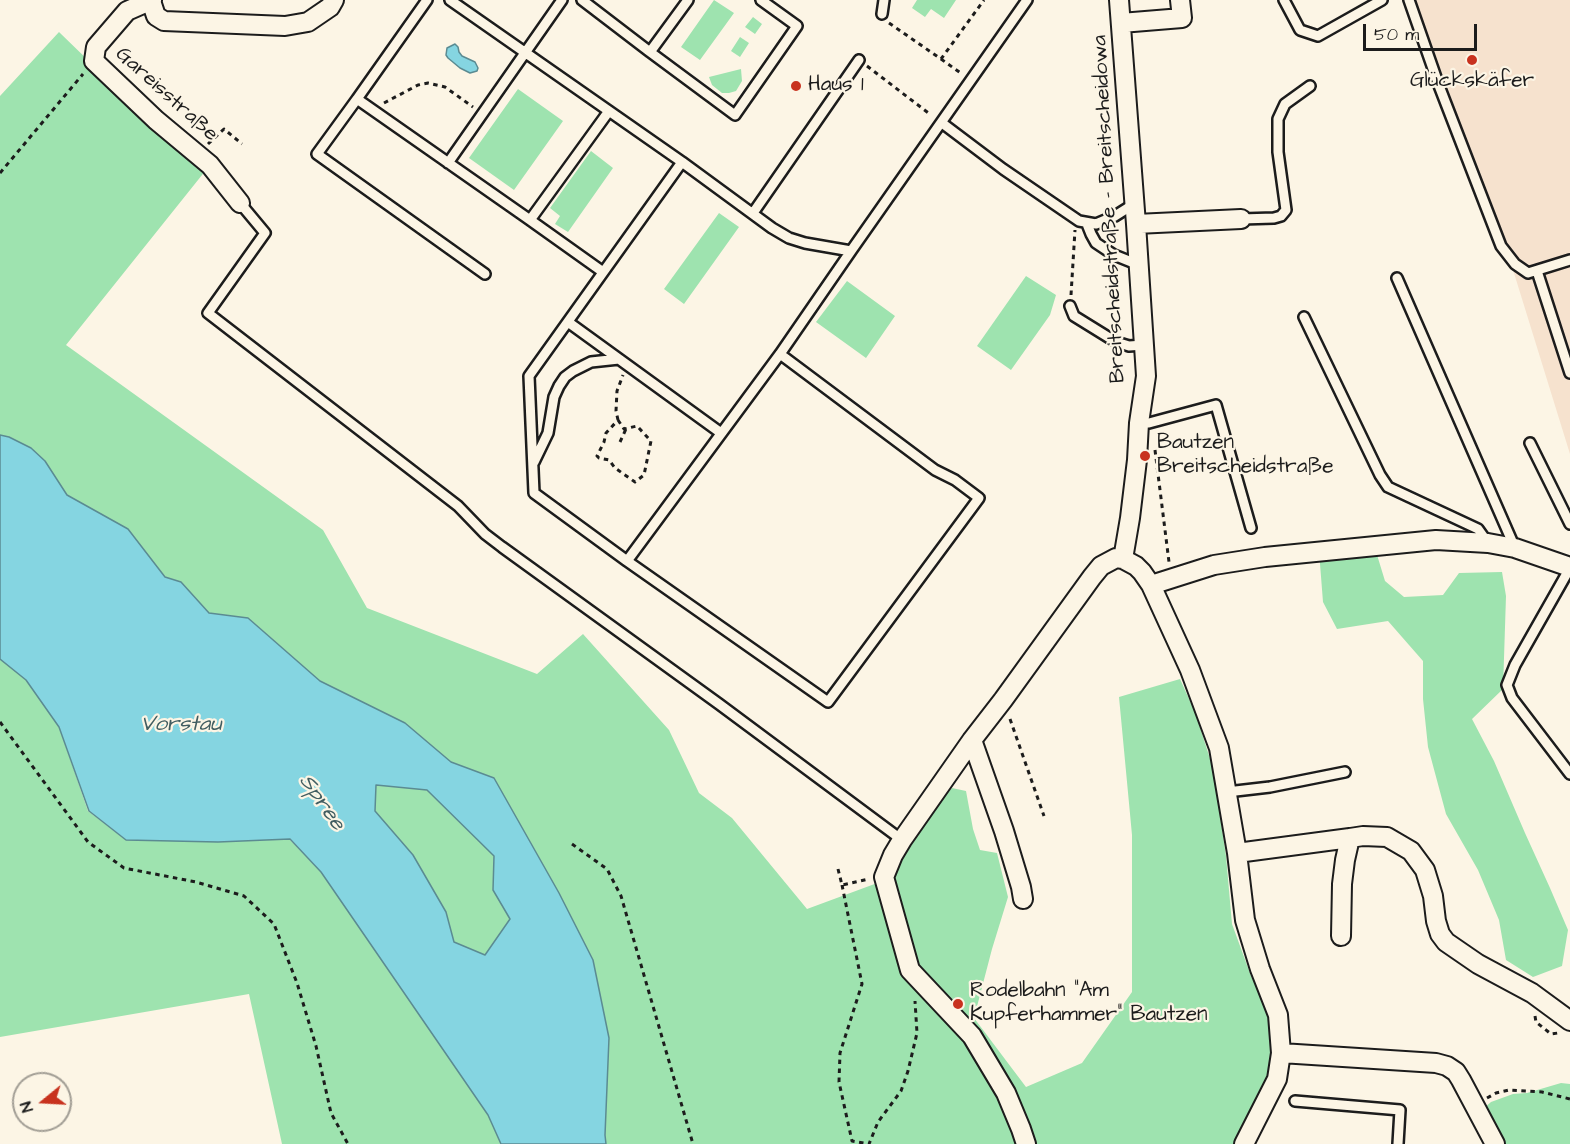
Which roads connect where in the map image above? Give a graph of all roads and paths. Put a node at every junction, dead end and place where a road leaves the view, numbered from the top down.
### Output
1 (152, 0) edge
2 (334, 0) edge
3 (427, 0) edge
4 (450, 0) edge
5 (562, 0) edge
6 (582, 0) edge
7 (688, 0) edge
8 (761, 0) edge
9 (884, 0) edge
10 (984, 0) edge
11 (1028, 0) edge
12 (1119, 0) edge
13 (1180, 0) edge
14 (1284, 0) edge
15 (1382, 0) edge
16 (1409, 0) edge
17 (882, 14) joint
18 (1121, 23) junction
19 (650, 52) junction
20 (525, 53) junction
21 (942, 59) junction
22 (859, 60) joint
23 (94, 61) junction
24 (971, 80) junction
25 (1310, 86) dead end
26 (357, 99) junction
27 (378, 109) dead end
28 (609, 111) junction
29 (482, 114) junction
30 (942, 123) junction
31 (242, 144) dead end
32 (198, 155) junction
33 (681, 162) junction
34 (448, 163) junction
35 (0, 173) edge
36 (240, 203) joint
37 (1134, 204) junction
38 (753, 213) junction
39 (1075, 219) junction
40 (1241, 219) joint
41 (530, 220) junction
42 (1087, 224) junction
43 (1136, 224) junction
44 (850, 251) junction
45 (1570, 260) edge
46 (1139, 265) junction
47 (1536, 271) junction
48 (603, 272) junction
49 (484, 274) dead end
50 (1396, 278) dead end
51 (1070, 306) joint
52 (1304, 317) dead end
53 (568, 322) junction
54 (1144, 345) junction
55 (780, 354) junction
56 (619, 358) junction
57 (629, 366) junction
58 (1570, 373) edge
59 (618, 420) junction
60 (1145, 423) junction
61 (626, 429) junction
62 (721, 433) junction
63 (620, 442) dead end
64 (1530, 443) dead end
65 (533, 464) junction
66 (1570, 524) edge
67 (1251, 528) dead end
68 (1488, 543) junction
69 (1515, 548) junction
70 (1123, 559) junction
71 (627, 561) junction
72 (1570, 568) edge
73 (1171, 579) junction
74 (1150, 585) junction
75 (1004, 700) junction
76 (0, 722) edge
77 (972, 740) junction
78 (1345, 772) dead end
79 (1570, 774) edge
80 (1227, 792) junction
81 (1044, 816) dead end
82 (1350, 838) junction
83 (902, 840) junction
84 (572, 844) dead end
85 (1237, 853) junction
86 (838, 869) dead end
87 (869, 879) dead end
88 (842, 885) junction
89 (1023, 899) dead end
90 (1341, 936) dead end
91 (910, 970) junction
92 (1570, 1021) edge
93 (1281, 1053) junction
94 (1570, 1100) edge
95 (1295, 1101) dead end
96 (1474, 1106) junction
97 (348, 1144) edge
98 (693, 1144) edge
99 (1026, 1144) edge
100 (1244, 1144) edge
101 (1398, 1144) edge
102 (1495, 1144) edge

1 - 2 street, Gareisstraße
1 - 23 street, Gareisstraße
3 - 26 lane
4 - 20 lane
5 - 20 lane
6 - 19 lane
7 - 19 lane
8 - 19 lane
9 - 17 lane
10 - 21 path
11 - 24 lane
12 - 18 street, Breitscheidstraße - Breitscheidowa
13 - 18 street
14 - 15 lane
16 - 47 lane
17 - 21 path
18 - 37 street, Breitscheidstraße - Breitscheidowa
20 - 28 lane
20 - 29 lane
21 - 24 path
22 - 30 path
22 - 38 lane
23 - 32 street, Gareisstraße
23 - 35 path
24 - 30 lane
25 - 40 lane
26 - 34 lane
26 - 49 lane
27 - 29 path
28 - 33 lane
28 - 41 lane
29 - 34 lane
30 - 39 lane
30 - 44 lane
31 - 32 path
32 - 36 street, Gareisstraße
33 - 38 lane
33 - 48 lane
34 - 41 lane
36 - 83 lane
37 - 42 lane
37 - 43 street, Breitscheidstraße - Breitscheidowa
38 - 44 lane
39 - 42 lane
39 - 51 path
40 - 43 street
41 - 48 lane
42 - 46 lane
43 - 46 street, Breitscheidstraße - Breitscheidowa
44 - 55 lane
45 - 47 lane
46 - 54 street, Breitscheidstraße - Breitscheidowa
47 - 58 lane
48 - 53 lane
50 - 69 lane
51 - 54 lane
52 - 68 lane
53 - 56 lane
53 - 65 lane
54 - 60 street, Breitscheidstraße - Breitscheidowa
55 - 62 lane
55 - 71 lane
56 - 57 lane
56 - 65 lane
57 - 59 path
57 - 62 lane
59 - 61 path
59 - 61 path
60 - 67 lane
60 - 70 street, Breitscheidstraße - Breitscheidowa
60 - 73 path
61 - 63 path
62 - 71 lane
64 - 66 lane
65 - 71 lane
68 - 69 street
68 - 73 street
69 - 72 street
70 - 74 street
70 - 75 street
72 - 79 lane
73 - 74 street
74 - 80 street
75 - 77 street
75 - 81 path
76 - 97 path
77 - 83 street
77 - 89 street
78 - 80 lane
80 - 85 street
82 - 85 street
82 - 90 street
82 - 92 street
83 - 91 street
84 - 98 path
85 - 93 street
86 - 88 path
87 - 88 path
88 - 91 path
91 - 99 street
93 - 96 street
93 - 100 street
94 - 96 path
95 - 101 lane
96 - 102 street

